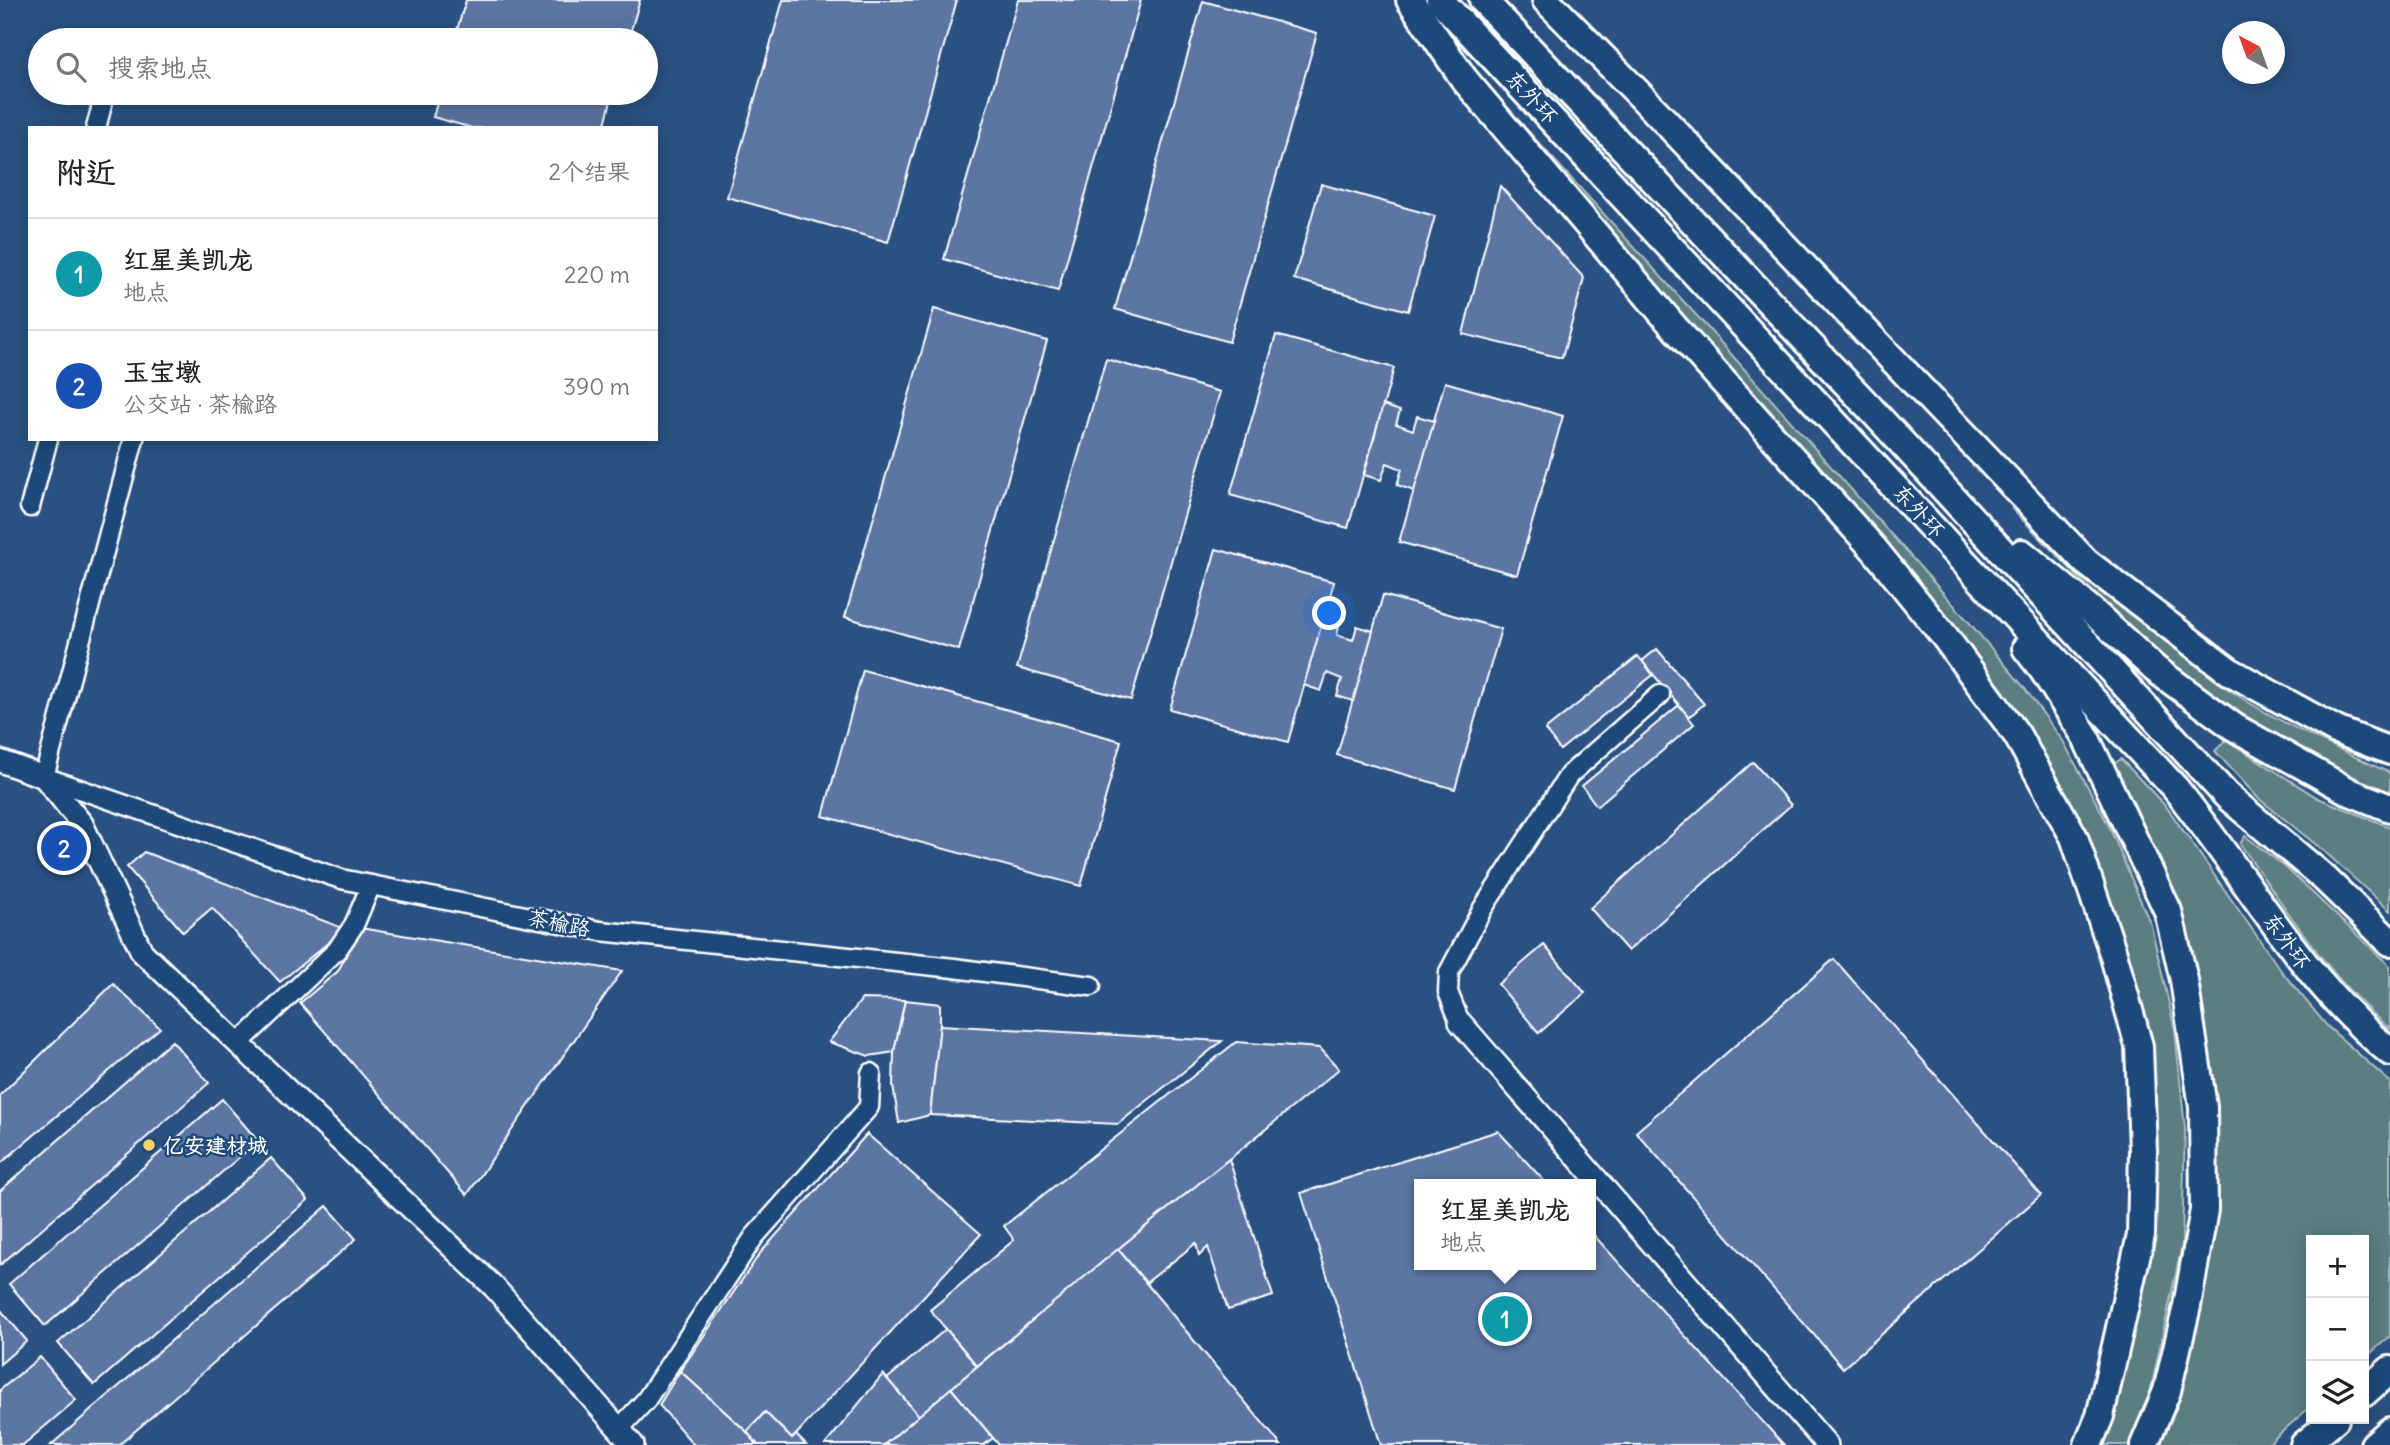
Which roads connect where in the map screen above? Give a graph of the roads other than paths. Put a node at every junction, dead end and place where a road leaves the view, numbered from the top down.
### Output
1 (1410, 0) edge
2 (1440, 0) edge
3 (1483, 0) edge
4 (1546, 0) edge
5 (102, 105) dead end
6 (97, 126) edge
7 (47, 441) edge
8 (133, 441) edge
9 (1947, 493) junction
10 (30, 507) dead end
11 (1922, 514) junction
12 (1660, 695) dead end
13 (2390, 751) edge
14 (0, 761) edge
15 (44, 777) junction
16 (2390, 808) edge
17 (371, 885) junction
18 (2390, 942) edge
19 (1091, 986) dead end
20 (1460, 1022) joint
21 (238, 1044) junction
22 (2383, 1046) edge
23 (871, 1073) dead end
24 (1596, 1179) edge
25 (1596, 1179) edge
26 (2390, 1370) edge
27 (2369, 1389) edge
28 (2328, 1424) edge
29 (619, 1429) junction
30 (2390, 1432) edge
31 (633, 1445) edge
32 (1826, 1445) edge
33 (2088, 1445) edge
34 (2144, 1445) edge
35 (2304, 1445) edge
36 (2374, 1445) edge

1 - 33 main road
2 - 11 main road, 东外环
3 - 9 main road
4 - 13 main road
5 - 6 street
7 - 10 street
8 - 15 street
9 - 16 main road
9 - 18 main road
11 - 22 main road, 东外环
11 - 34 main road
12 - 20 street
14 - 15 street, 茶榆路
15 - 17 street, 茶榆路
15 - 21 street
17 - 19 street, 茶榆路
17 - 21 street
20 - 24 street
21 - 29 street
23 - 29 street
25 - 32 street
26 - 27 main road
28 - 35 main road
29 - 31 street
30 - 36 main road

